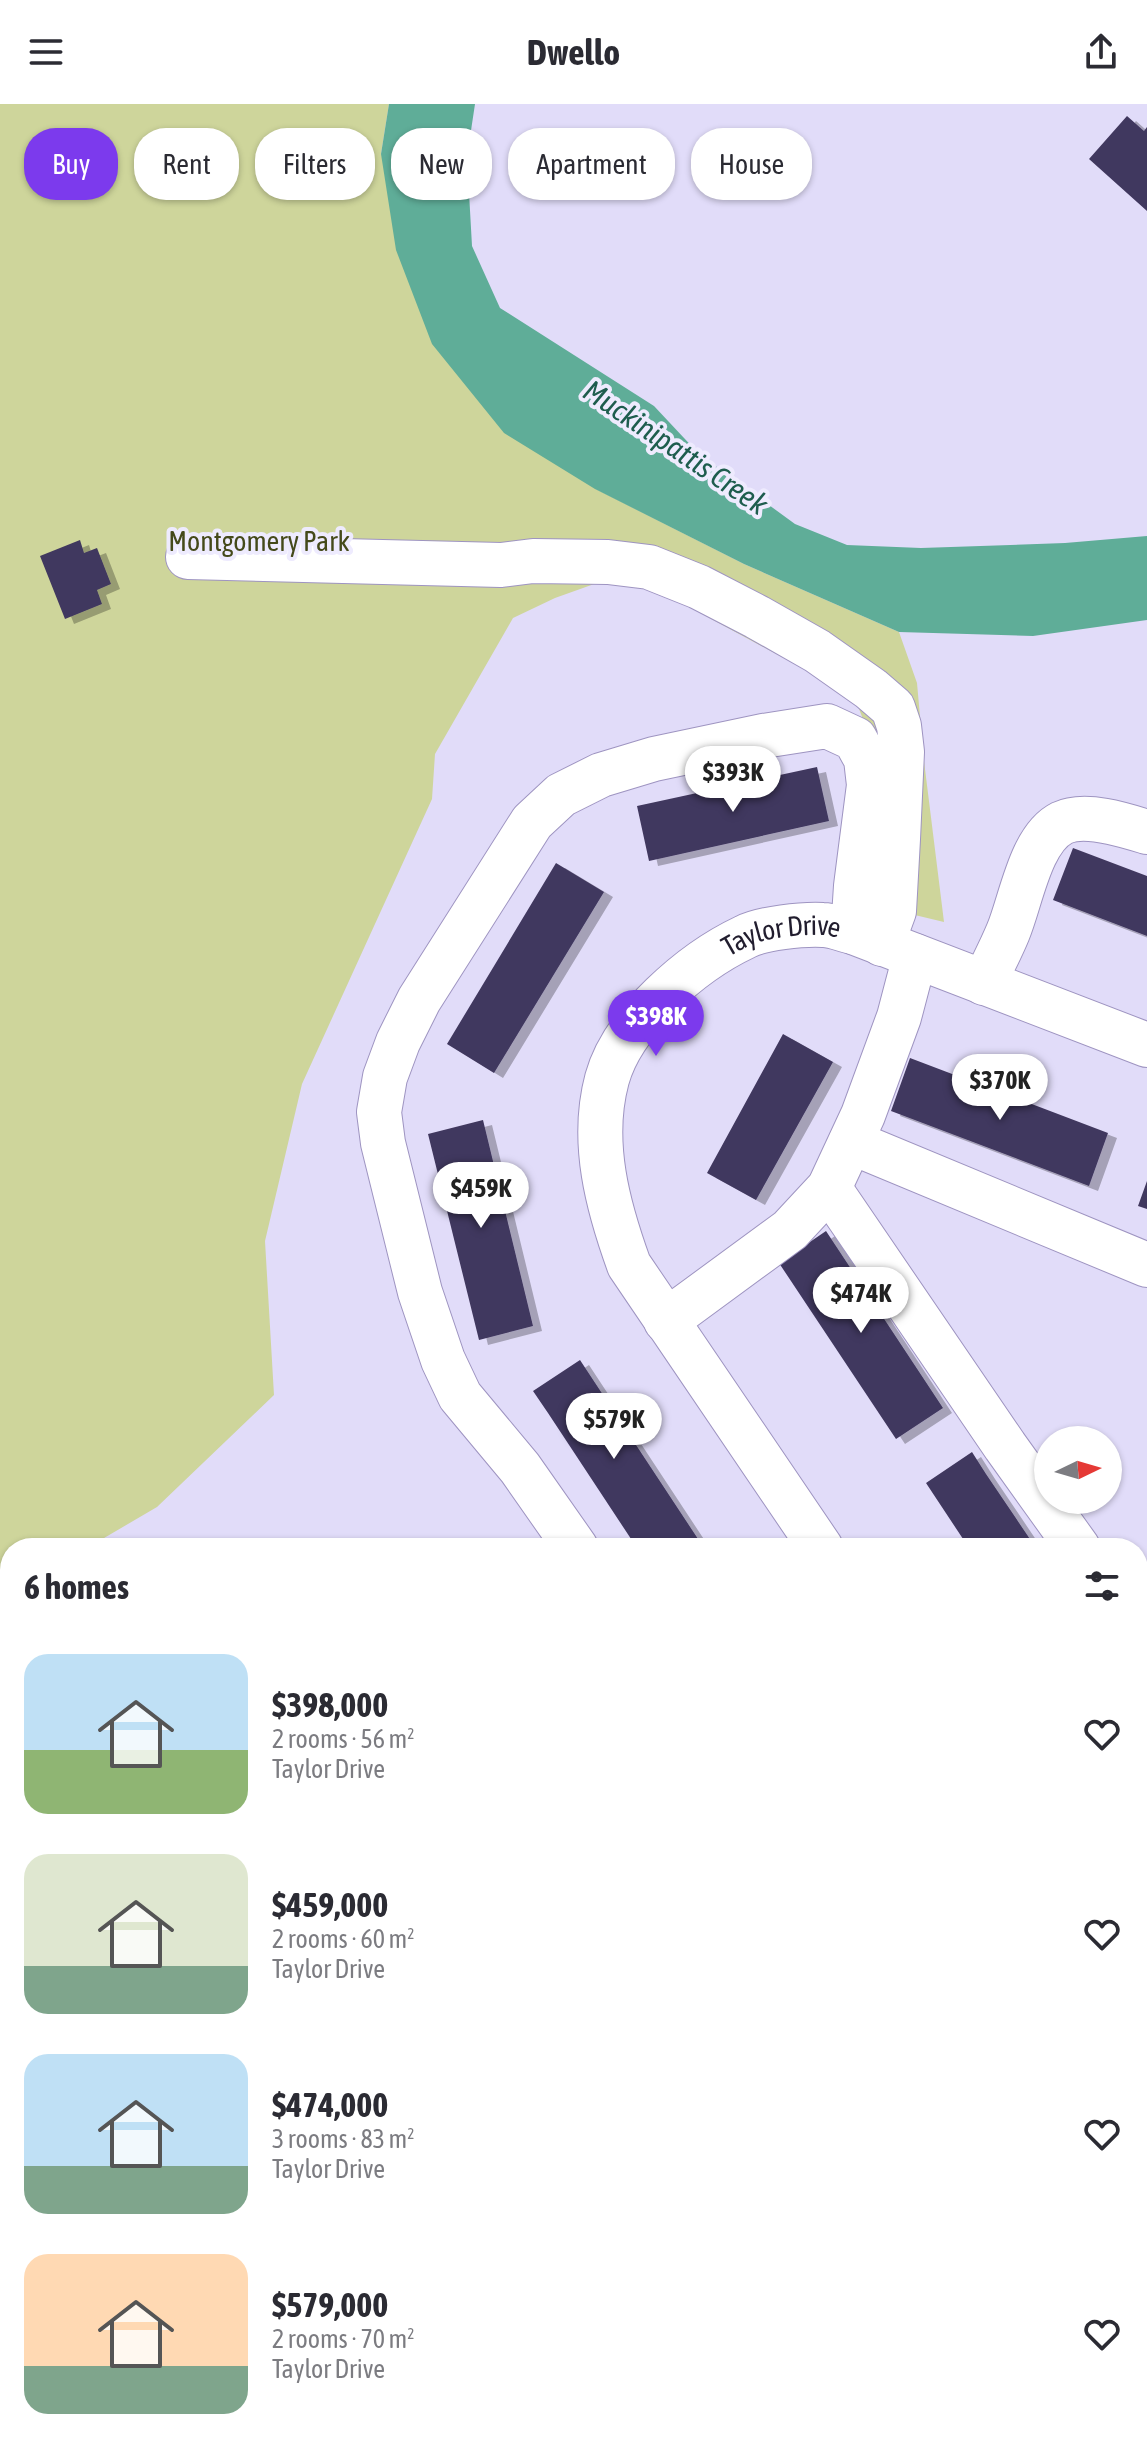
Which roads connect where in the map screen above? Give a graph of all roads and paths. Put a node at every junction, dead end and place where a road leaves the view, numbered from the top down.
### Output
1 (188, 557) dead end
2 (1147, 832) edge
3 (883, 944) junction
4 (984, 983) junction
5 (1147, 1045) edge
6 (851, 1142) junction
7 (829, 1188) junction
8 (1147, 1265) edge
9 (666, 1321) junction
10 (569, 1538) edge
11 (814, 1538) edge
12 (1071, 1538) edge

1 - 3 street
2 - 4 street
3 - 4 street, Taylor Drive
3 - 6 street
3 - 9 street, Taylor Drive
3 - 10 street
4 - 5 street, Taylor Drive
6 - 7 street
6 - 8 street
7 - 9 street
7 - 12 street
9 - 11 street, Taylor Drive

